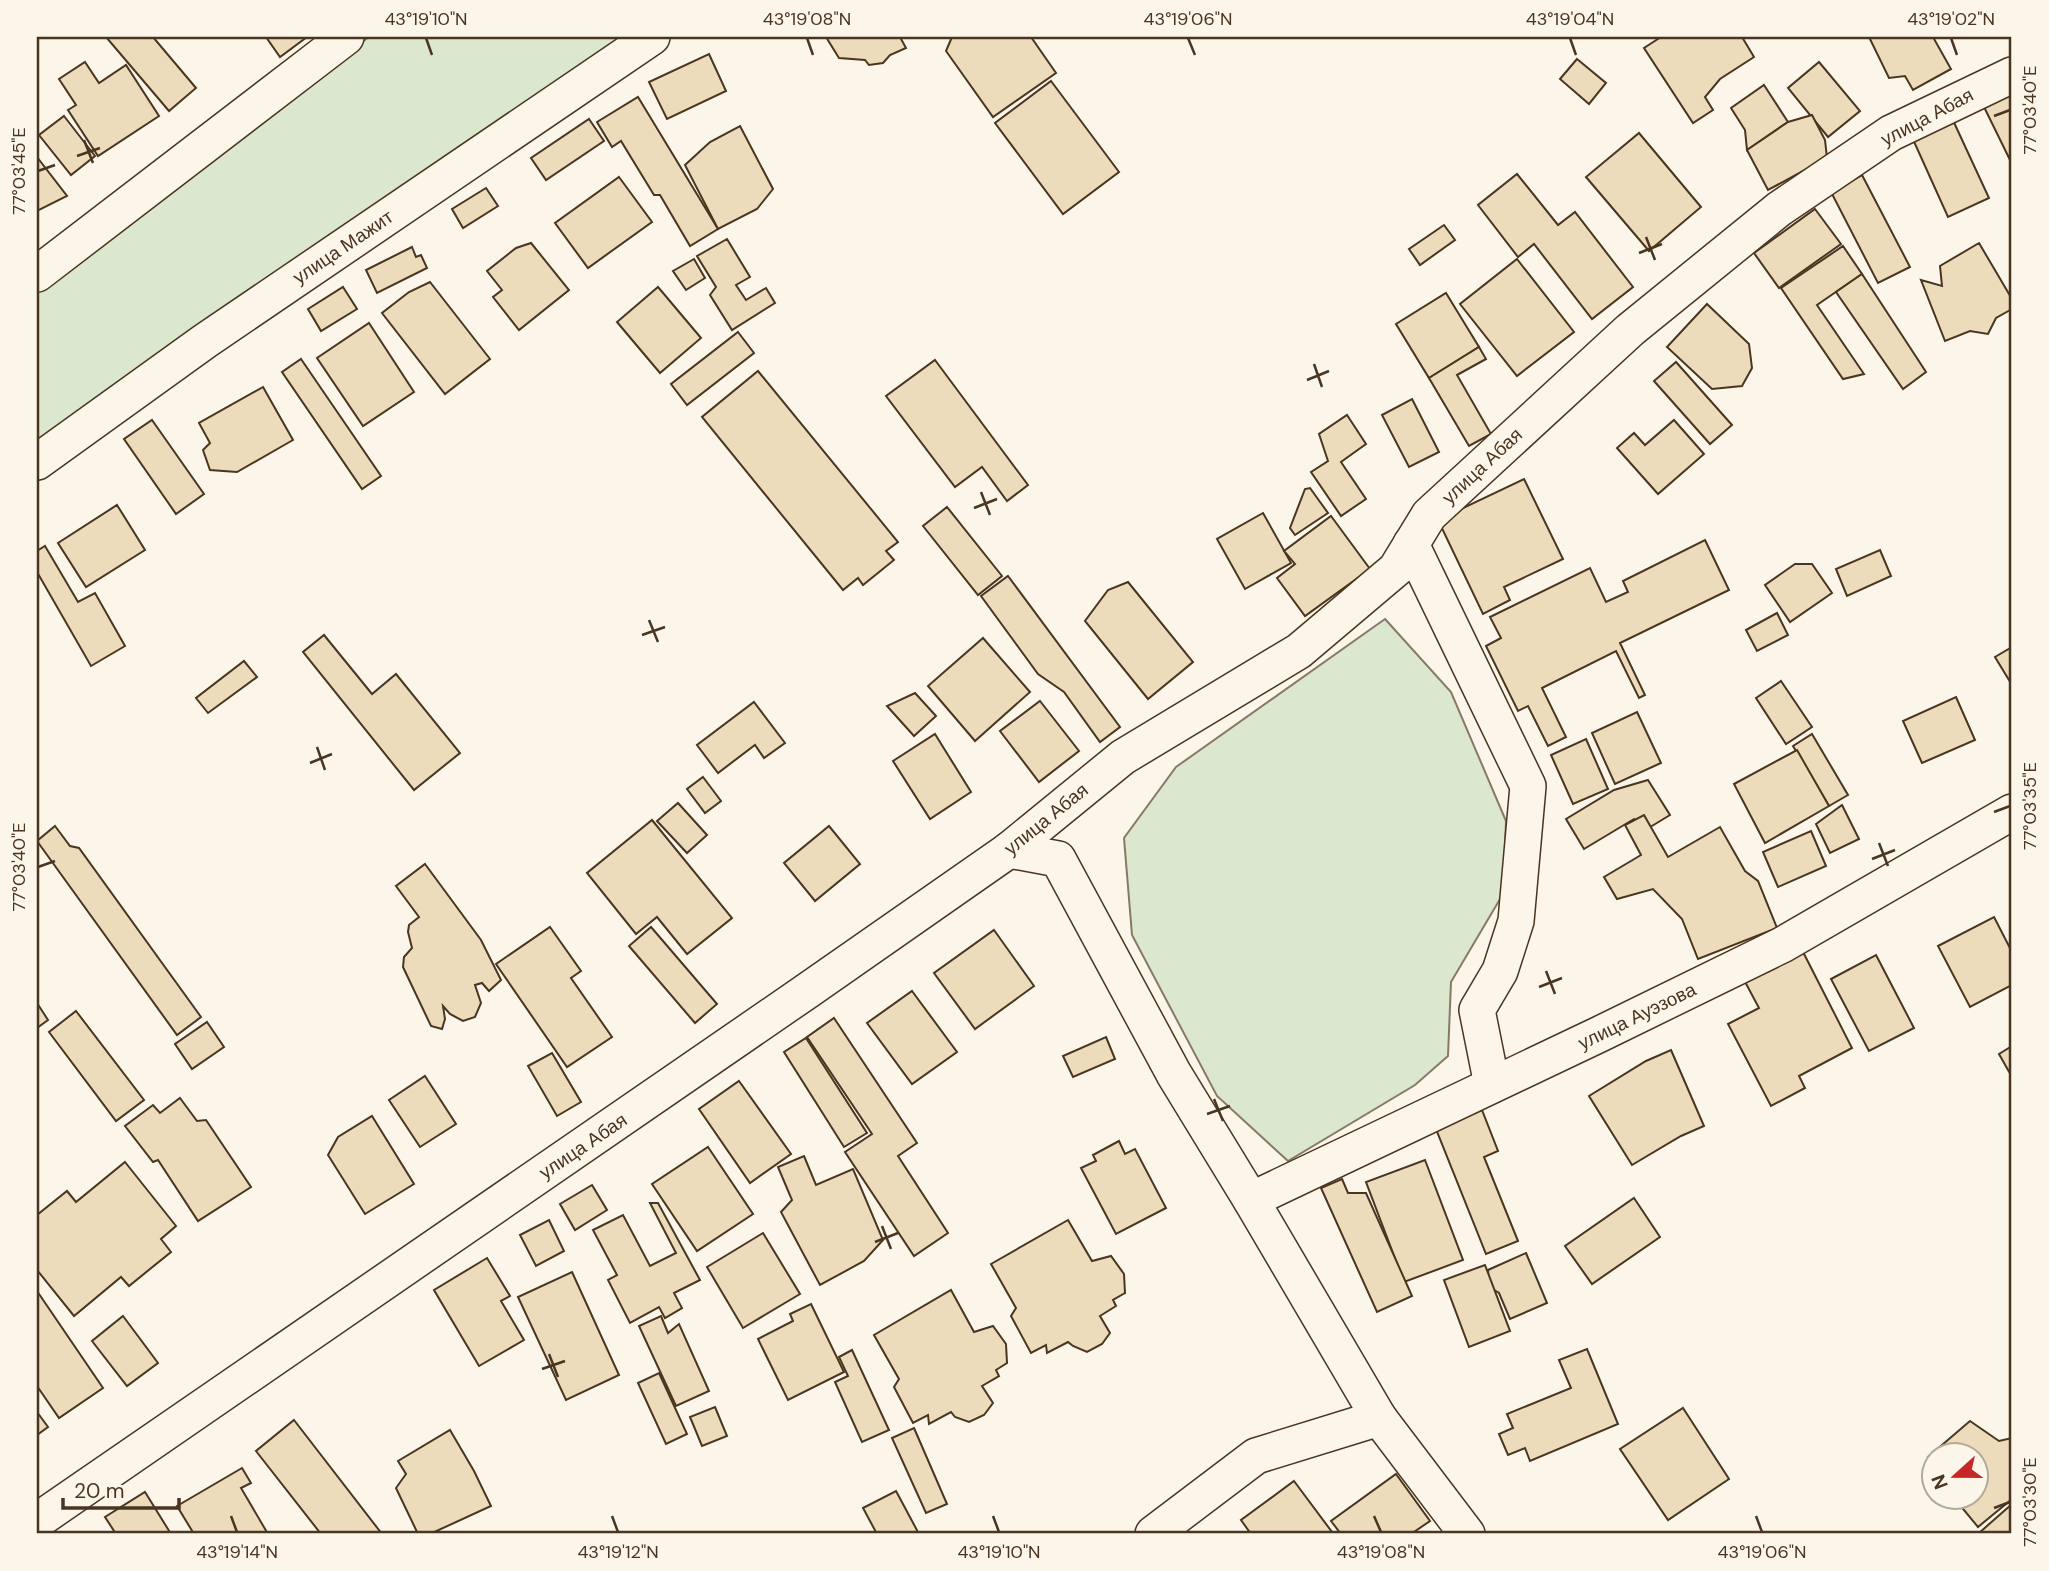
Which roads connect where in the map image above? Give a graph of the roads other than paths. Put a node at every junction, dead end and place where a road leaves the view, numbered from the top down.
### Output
1 (346, 37) edge
2 (652, 37) edge
3 (2012, 75) edge
4 (37, 274) edge
5 (37, 462) edge
6 (1411, 544) junction
7 (2012, 812) edge
8 (1009, 850) junction
9 (1492, 1085) junction
10 (1251, 1200) junction
11 (1379, 1418) junction
12 (37, 1521) edge
13 (1153, 1534) edge
14 (1467, 1534) edge

1 - 4 street
2 - 5 street, улица Мажит
3 - 6 street, улица Абая
6 - 8 street, улица Абая
6 - 9 street
7 - 9 street, улица Ауэзова
8 - 10 street
8 - 12 street, улица Абая
9 - 10 street, улица Ауэзова
10 - 11 street
11 - 13 street
11 - 14 street

